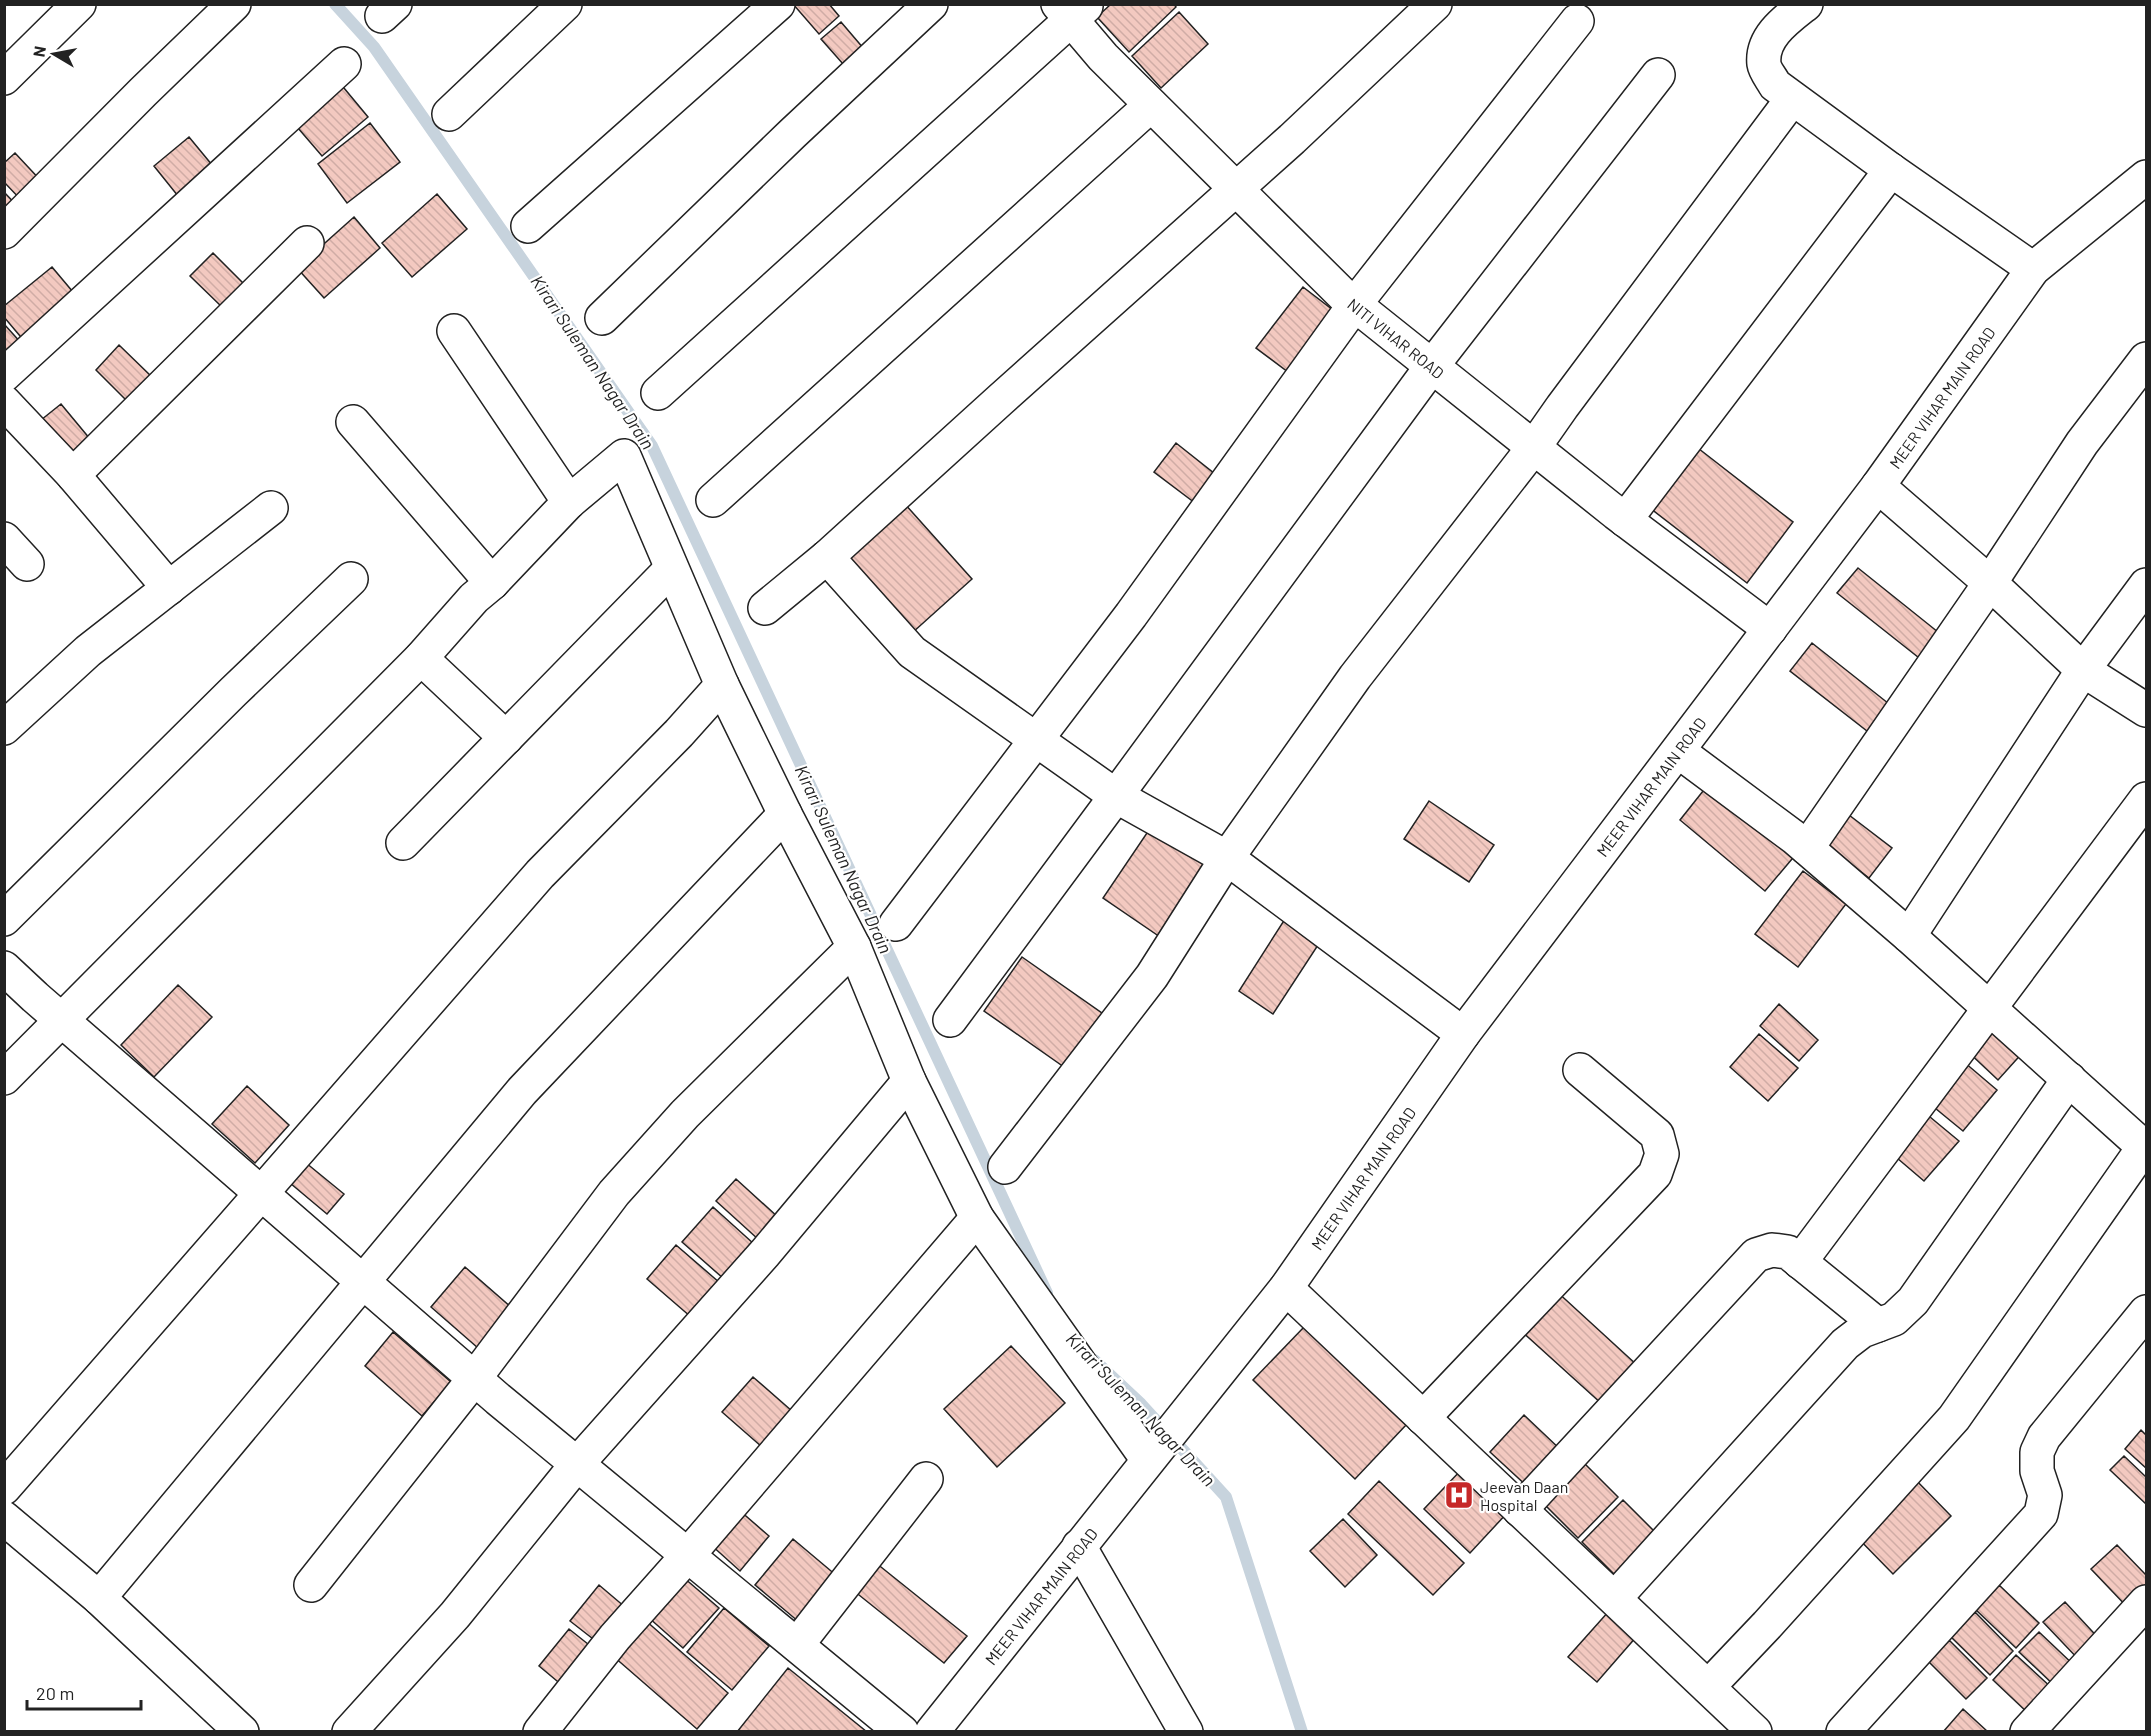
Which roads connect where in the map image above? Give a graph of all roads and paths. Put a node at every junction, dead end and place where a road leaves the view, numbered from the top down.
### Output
1 (79, 4) edge
2 (234, 4) edge
3 (565, 4) edge
4 (778, 4) edge
5 (931, 4) edge
6 (1436, 4) edge
7 (1806, 4) edge
8 (1072, 9) edge
9 (1577, 21) dead end
10 (344, 64) dead end
11 (1658, 75) dead end
12 (4, 78) edge
13 (1792, 99) junction
14 (1151, 105) junction
15 (449, 114) dead end
16 (1891, 170) junction
17 (2146, 177) edge
18 (1236, 189) junction
19 (528, 226) dead end
20 (4, 232) edge
21 (307, 243) dead end
22 (2034, 269) junction
23 (1354, 304) junction
24 (602, 318) dead end
25 (454, 331) dead end
26 (2146, 359) edge
27 (1432, 366) junction
28 (4, 375) edge
29 (658, 393) dead end
30 (4, 402) edge
31 (354, 422) dead end
32 (1534, 447) junction
33 (73, 475) junction
34 (1878, 486) junction
35 (713, 500) dead end
36 (569, 502) junction
37 (271, 508) dead end
38 (1625, 520) junction
39 (4, 538) edge
40 (827, 557) junction
41 (27, 564) dead end
42 (671, 569) junction
43 (351, 579) dead end
44 (492, 583) junction
45 (1990, 583) junction
46 (2146, 585) edge
47 (169, 588) junction
48 (765, 608) dead end
49 (1770, 628) junction
50 (421, 658) junction
51 (2083, 670) junction
52 (722, 685) junction
53 (2146, 710) edge
54 (4, 728) edge
55 (506, 738) junction
56 (1038, 741) junction
57 (1678, 751) junction
58 (1116, 796) junction
59 (2146, 799) edge
60 (785, 814) junction
61 (403, 843) dead end
62 (1807, 848) junction
63 (1227, 858) junction
64 (4, 919) edge
65 (896, 924) dead end
66 (1909, 936) junction
67 (854, 947) junction
68 (4, 968) edge
69 (1990, 1008) junction
70 (61, 1019) junction
71 (950, 1020) dead end
72 (1463, 1034) junction
73 (1580, 1070) dead end
74 (4, 1077) edge
75 (2069, 1079) junction
76 (909, 1081) junction
77 (2146, 1147) edge
78 (1005, 1167) dead end
79 (260, 1193) junction
80 (977, 1218) junction
81 (1800, 1262) junction
82 (363, 1282) junction
83 (1286, 1288) junction
84 (2146, 1312) edge
85 (1878, 1325) junction
86 (474, 1379) junction
87 (1423, 1418) junction
88 (1152, 1455) junction
89 (578, 1464) junction
90 (926, 1479) dead end
91 (4, 1488) edge
92 (1520, 1510) junction
93 (4, 1518) edge
94 (1079, 1546) junction
95 (688, 1555) junction
96 (311, 1585) dead end
97 (99, 1598) junction
98 (1615, 1598) junction
99 (2146, 1602) edge
100 (797, 1645) junction
101 (1707, 1687) junction
102 (242, 1731) edge
103 (349, 1731) edge
104 (540, 1731) edge
105 (902, 1731) edge
106 (932, 1731) edge
107 (1186, 1731) edge
108 (1755, 1731) edge
109 (1843, 1731) edge
110 (2027, 1731) edge

1 - 12 street
2 - 20 street
3 - 15 street
4 - 19 street
5 - 24 street
6 - 18 street
7 - 13 street
8 - 14 street, NITI VIHAR ROAD
8 - 29 street
9 - 23 street
10 - 28 street
11 - 27 street
13 - 16 street
13 - 32 street
14 - 18 street, NITI VIHAR ROAD
14 - 35 street
16 - 22 street
16 - 38 street
17 - 22 street, MEER VIHAR MAIN ROAD
18 - 23 street, NITI VIHAR ROAD
18 - 40 street
21 - 33 street
22 - 34 street, MEER VIHAR MAIN ROAD
23 - 27 street, NITI VIHAR ROAD
23 - 56 street
25 - 36 street
26 - 45 street
27 - 32 street, NITI VIHAR ROAD
27 - 58 street
30 - 33 street
31 - 44 street
32 - 38 street, NITI VIHAR ROAD
32 - 63 street
33 - 47 street
34 - 45 street
34 - 49 street, MEER VIHAR MAIN ROAD
36 - 42 street
36 - 44 street
37 - 47 street
38 - 49 street, NITI VIHAR ROAD
39 - 41 street
40 - 48 street
40 - 56 street
42 - 52 street
42 - 55 street
43 - 64 street
44 - 50 street
45 - 51 street
45 - 62 street
46 - 51 street
47 - 54 street
49 - 57 street, MEER VIHAR MAIN ROAD
50 - 55 street
50 - 70 street
51 - 53 street
51 - 66 street
52 - 60 street
52 - 79 street
55 - 61 street
56 - 58 street
56 - 65 street
57 - 62 street
57 - 72 street, MEER VIHAR MAIN ROAD
58 - 63 street
58 - 71 street
59 - 69 street
60 - 67 street
60 - 82 street
62 - 66 street
63 - 72 street
63 - 78 street
66 - 69 street
67 - 76 street
67 - 86 street
68 - 70 street
69 - 75 street
69 - 81 street
70 - 74 street
70 - 79 street
72 - 83 street, MEER VIHAR MAIN ROAD
73 - 87 street
75 - 77 street
75 - 85 street
76 - 80 street
76 - 89 street
77 - 101 street
79 - 82 street
79 - 91 street
80 - 88 street
80 - 95 street
81 - 85 street
81 - 92 street
82 - 86 street
82 - 97 street
83 - 87 street
83 - 88 street, MEER VIHAR MAIN ROAD
84 - 109 street
85 - 98 street
86 - 89 street
86 - 96 street
87 - 92 street
88 - 94 street, MEER VIHAR MAIN ROAD
89 - 95 street
89 - 103 street
90 - 100 street
92 - 98 street
93 - 97 street
94 - 106 street, MEER VIHAR MAIN ROAD
94 - 107 street
95 - 100 street
95 - 104 street
97 - 102 street
98 - 101 street
99 - 110 street
100 - 105 street
101 - 108 street

